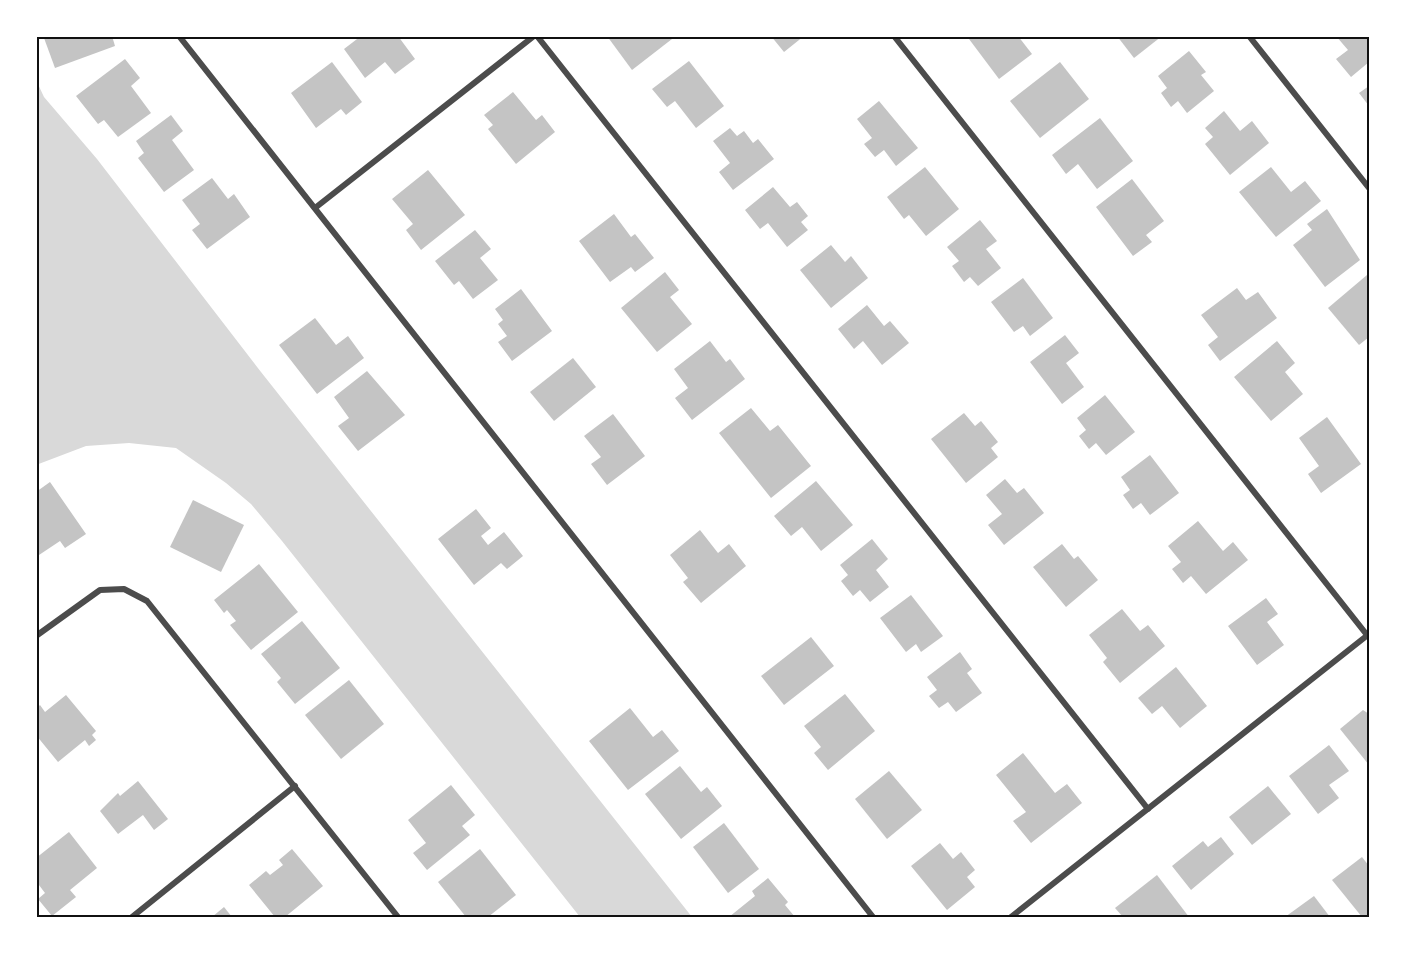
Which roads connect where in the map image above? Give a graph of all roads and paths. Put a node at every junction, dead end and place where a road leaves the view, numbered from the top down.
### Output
1 (179, 36) edge
2 (536, 36) edge
3 (894, 36) edge
4 (1249, 36) edge
5 (1369, 188) edge
6 (315, 208) junction
7 (1368, 634) edge
8 (36, 636) edge
9 (295, 786) junction
10 (1148, 809) junction
11 (132, 917) edge
12 (398, 917) edge
13 (873, 917) edge
14 (1011, 917) edge

1 - 6 street
2 - 6 street
2 - 10 street
3 - 7 street
4 - 5 street
6 - 13 street
7 - 10 street
8 - 9 street
9 - 11 street
9 - 12 street
10 - 14 street

